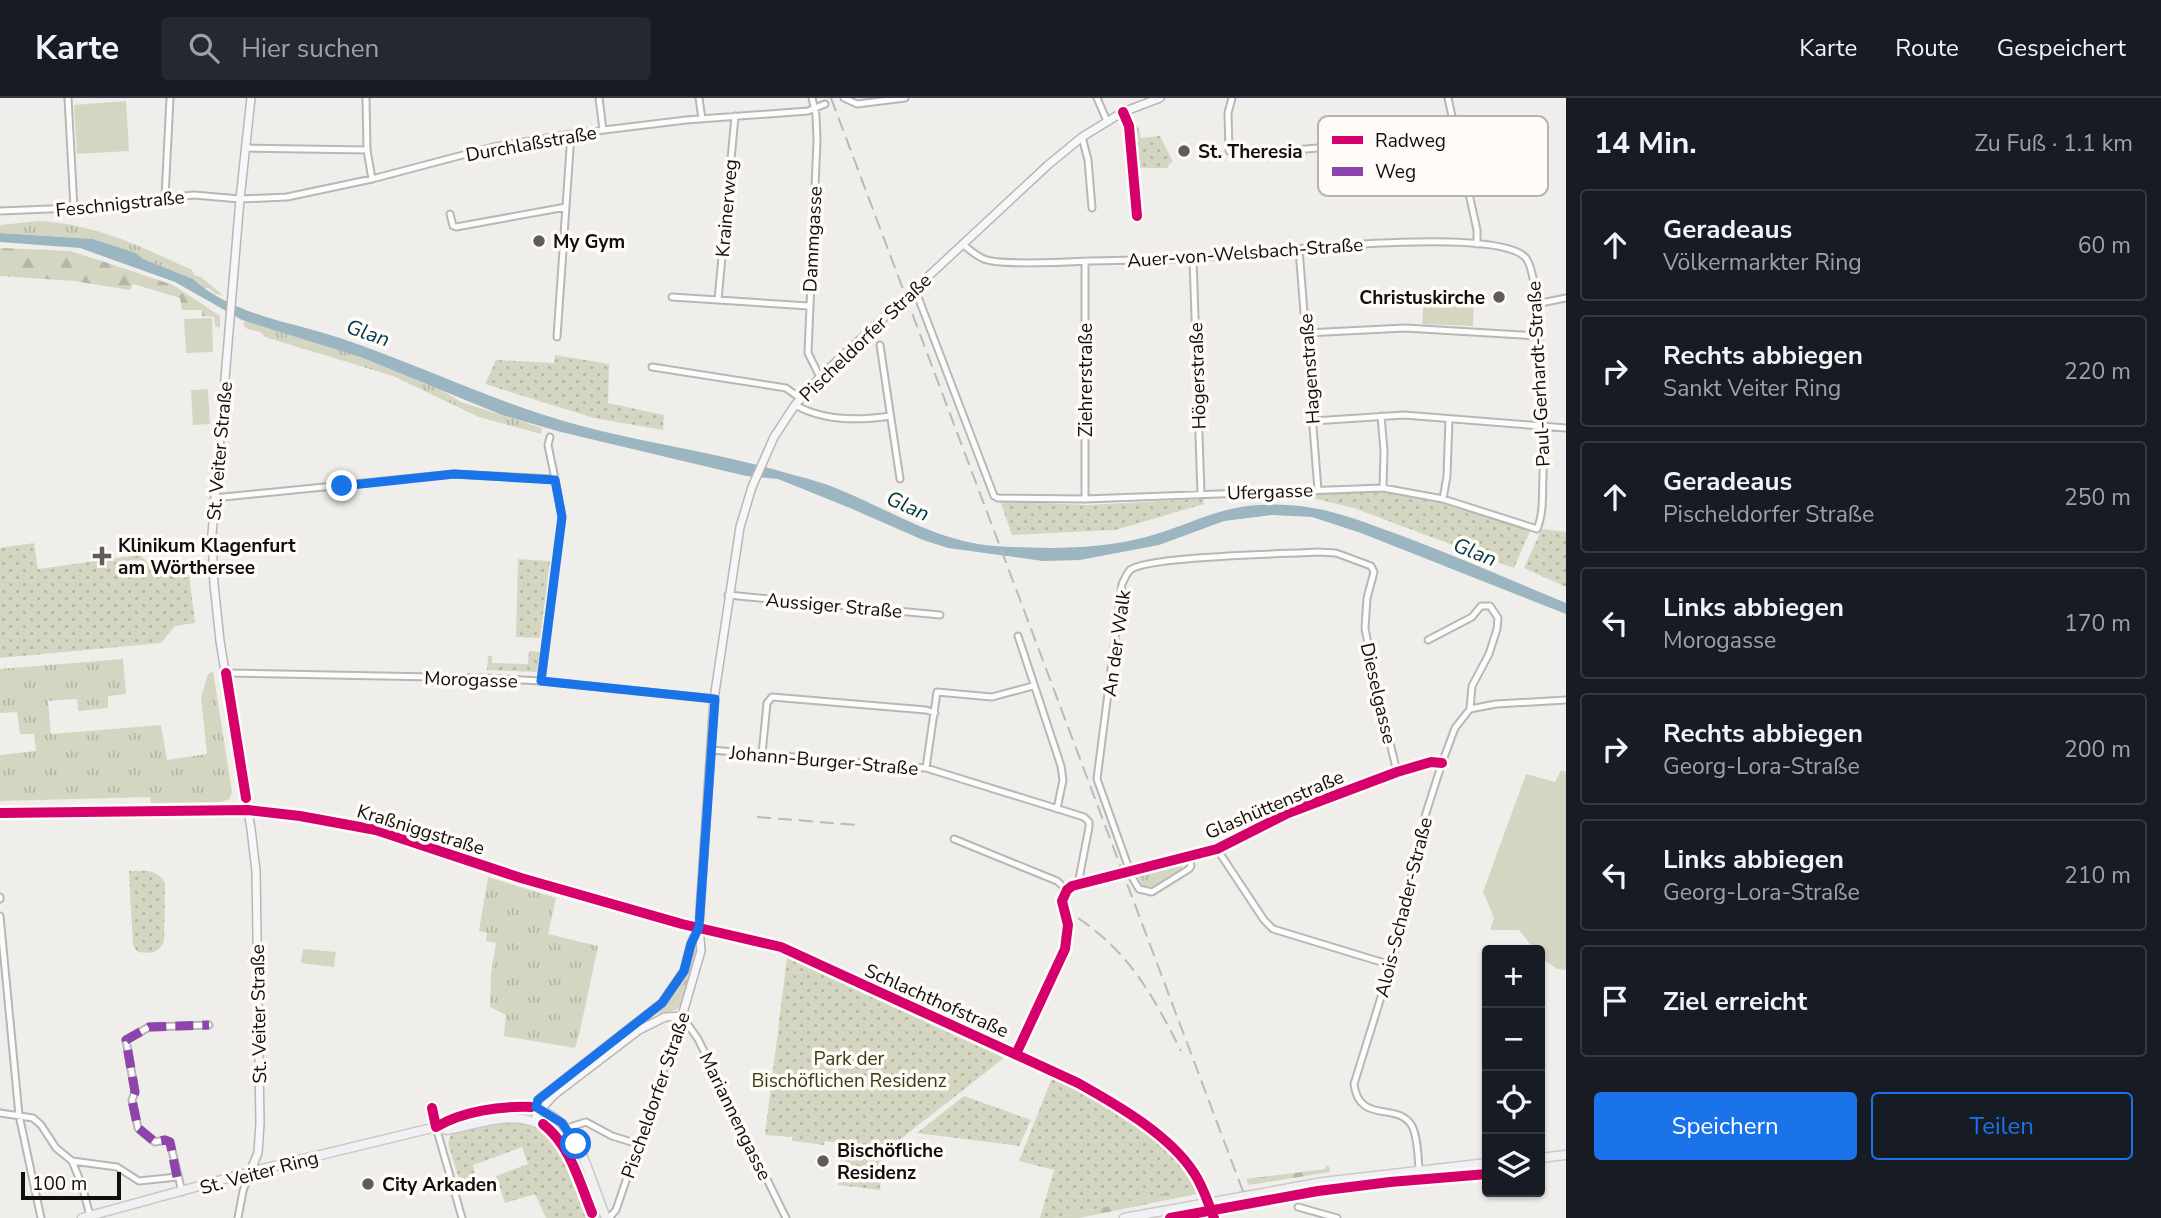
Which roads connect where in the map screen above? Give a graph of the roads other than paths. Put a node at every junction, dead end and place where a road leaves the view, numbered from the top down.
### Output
1 (68, 98) edge
2 (170, 98) edge
3 (251, 98) edge
4 (366, 98) edge
5 (599, 98) edge
6 (699, 98) edge
7 (812, 98) edge
8 (844, 98) edge
9 (905, 98) edge
10 (1097, 98) edge
11 (1160, 98) edge
12 (1232, 98) edge
13 (1448, 98) edge
14 (825, 104) dead end
15 (814, 109) junction
16 (734, 116) junction
17 (1452, 116) edge
18 (702, 119) junction
19 (1107, 121) junction
20 (603, 130) junction
21 (571, 134) junction
22 (1082, 136) junction
23 (246, 148) junction
24 (1318, 148) edge
25 (367, 150) junction
26 (372, 179) junction
27 (1469, 196) edge
28 (165, 197) junction
29 (240, 199) junction
30 (566, 207) junction
31 (74, 208) junction
32 (1092, 208) dead end
33 (0, 211) edge
34 (450, 214) dead end
35 (962, 244) junction
36 (1477, 244) junction
37 (1299, 249) junction
38 (1193, 258) junction
39 (1086, 261) junction
40 (1528, 261) joint
41 (915, 289) junction
42 (672, 297) dead end
43 (1566, 298) edge
44 (718, 300) junction
45 (1536, 304) junction
46 (808, 306) junction
47 (1306, 333) junction
48 (1538, 336) junction
49 (557, 337) dead end
50 (880, 345) dead end
51 (652, 367) dead end
52 (820, 377) junction
53 (800, 398) junction
54 (795, 405) junction
55 (890, 416) junction
56 (1381, 416) junction
57 (1449, 419) junction
58 (1313, 421) junction
59 (1545, 427) junction
60 (1566, 428) edge
61 (550, 438) dead end
62 (900, 479) dead end
63 (555, 480) junction
64 (1383, 488) junction
65 (1318, 490) junction
66 (1201, 494) junction
67 (214, 498) junction
68 (1085, 499) junction
69 (1443, 499) junction
70 (1537, 529) joint
71 (1374, 572) joint
72 (728, 595) junction
73 (940, 615) dead end
74 (1018, 636) dead end
75 (1428, 640) dead end
76 (226, 673) junction
77 (541, 681) junction
78 (1033, 686) junction
79 (715, 699) junction
80 (1566, 701) edge
81 (1470, 709) junction
82 (934, 713) junction
83 (711, 750) junction
84 (762, 754) junction
85 (1441, 762) junction
86 (926, 768) junction
87 (1397, 772) junction
88 (1057, 809) junction
89 (248, 810) junction
90 (0, 813) edge
91 (954, 839) dead end
92 (1217, 849) junction
93 (1189, 856) junction
94 (1078, 884) junction
95 (1068, 890) junction
96 (0, 916) edge
97 (699, 927) junction
98 (1391, 965) junction
99 (7, 981) junction
100 (0, 984) edge
101 (682, 1016) junction
102 (209, 1025) dead end
103 (1016, 1054) junction
104 (0, 1113) edge
105 (537, 1114) junction
106 (19, 1115) junction
107 (436, 1127) junction
108 (567, 1129) junction
109 (638, 1144) junction
110 (1566, 1155) edge
111 (1545, 1157) edge
112 (72, 1161) junction
113 (1482, 1164) edge
114 (1419, 1170) junction
115 (250, 1172) junction
116 (177, 1177) junction
117 (182, 1192) junction
118 (1298, 1208) dead end
119 (593, 1215) edge
120 (1213, 1216) edge
121 (86, 1217) edge
122 (786, 1217) edge
123 (41, 1218) edge
124 (237, 1218) edge
125 (462, 1218) edge
126 (606, 1218) edge
127 (1124, 1218) edge
128 (1337, 1218) edge

1 - 31 street
2 - 28 street
3 - 23 main road, St. Veiter Straße
4 - 25 street
5 - 20 street
6 - 18 street
7 - 15 street, Dammgasse
8 - 9 street
10 - 19 street
11 - 19 main road, Pischeldorfer Straße
12 - 24 street
13 - 17 street
14 - 15 street, Durchlaßstraße
15 - 16 street, Durchlaßstraße
15 - 46 street, Dammgasse
16 - 18 street, Durchlaßstraße
16 - 44 street, Krainerweg
18 - 20 street, Durchlaßstraße
19 - 22 main road, Pischeldorfer Straße
20 - 21 street, Durchlaßstraße
21 - 26 street, Durchlaßstraße
21 - 30 street
22 - 32 street
22 - 35 main road, Pischeldorfer Straße
23 - 25 street
23 - 29 main road, St. Veiter Straße
25 - 26 street
26 - 29 street, Durchlaßstraße
27 - 36 street
28 - 29 street, Feschnigstraße
28 - 31 street, Feschnigstraße
29 - 67 main road, St. Veiter Straße
30 - 34 street
30 - 49 street
31 - 33 street, Feschnigstraße
35 - 39 street, Auer-von-Welsbach-Straße
35 - 41 main road, Pischeldorfer Straße
36 - 37 street, Auer-von-Welsbach-Straße
36 - 40 street, Auer-von-Welsbach-Straße
37 - 38 street, Auer-von-Welsbach-Straße
37 - 47 street, Hagenstraße
38 - 39 street, Auer-von-Welsbach-Straße
38 - 66 street, Högerstraße
39 - 68 street, Ziehrerstraße
40 - 45 street, Paul-Gerhardt-Straße
41 - 52 main road, Pischeldorfer Straße
41 - 68 street, Ufergasse
42 - 44 street
43 - 45 street
44 - 46 street
45 - 48 street, Paul-Gerhardt-Straße
46 - 52 street, Dammgasse
47 - 48 street
47 - 58 street, Hagenstraße
48 - 59 street, Paul-Gerhardt-Straße
50 - 55 street
51 - 53 street
52 - 53 main road, Pischeldorfer Straße
53 - 54 main road, Pischeldorfer Straße
54 - 55 street
54 - 72 main road, Pischeldorfer Straße
55 - 62 street
56 - 57 street
56 - 58 street
56 - 64 street
57 - 59 street
57 - 69 street
58 - 65 street, Hagenstraße
59 - 60 street
59 - 70 street, Paul-Gerhardt-Straße
61 - 63 street
63 - 67 street
63 - 77 street
64 - 65 street, Ufergasse
64 - 69 street, Ufergasse
65 - 66 street, Ufergasse
66 - 68 street, Ufergasse
67 - 76 main road, St. Veiter Straße
69 - 70 street, Ufergasse
71 - 87 street, Dieselgasse
71 - 93 street, An der Walk, bridge
72 - 73 street, Aussiger Straße
72 - 79 main road, Pischeldorfer Straße
74 - 78 street
75 - 81 street, Alois-Schader-Straße
76 - 77 street, Morogasse
76 - 89 main road, St. Veiter Straße
77 - 79 street, Morogasse
78 - 82 street
78 - 88 street
79 - 83 main road, Pischeldorfer Straße
80 - 81 street
81 - 85 street, Alois-Schader-Straße
82 - 84 street
82 - 86 street
83 - 84 street, Johann-Burger-Straße
83 - 97 main road, Pischeldorfer Straße
84 - 86 street, Johann-Burger-Straße
85 - 87 street, Glashüttenstraße
85 - 98 street, Alois-Schader-Straße
86 - 88 street, Johann-Burger-Straße
87 - 92 street, Glashüttenstraße
88 - 94 street, Johann-Burger-Straße
89 - 90 street, Kraßniggstraße
89 - 97 main road, Kraßniggstraße
89 - 115 main road, St. Veiter Straße
91 - 95 street
92 - 93 street, Glashüttenstraße
92 - 98 street
93 - 94 street, Glashüttenstraße
94 - 95 street, Glashüttenstraße
95 - 103 street
96 - 99 street
97 - 101 main road, Pischeldorfer Straße
97 - 103 main road, Schlachthofstraße
97 - 105 main road, Pischeldorfer Straße
98 - 114 street, Alois-Schader-Straße
99 - 100 street
99 - 106 street
101 - 105 main road
101 - 109 street, Pischeldorfer Straße
101 - 122 street, Mariannengasse
102 - 116 street, St. Veiter Ring
103 - 120 main road, Schlachthofstraße, bridge
104 - 106 street
105 - 107 main road, St. Veiter Ring
105 - 107 main road, St. Veiter Ring
105 - 108 main road
105 - 119 main road
106 - 112 street
106 - 123 street
107 - 115 main road, St. Veiter Ring
107 - 125 street
108 - 109 street
108 - 126 main road
109 - 126 street, Pischeldorfer Straße
110 - 111 main road
112 - 116 street
112 - 121 street
113 - 114 main road
114 - 127 main road
115 - 117 main road, St. Veiter Ring
115 - 124 street, St. Veiter Straße
116 - 117 street
117 - 121 main road, St. Veiter Ring
118 - 128 street
119 - 126 main road

